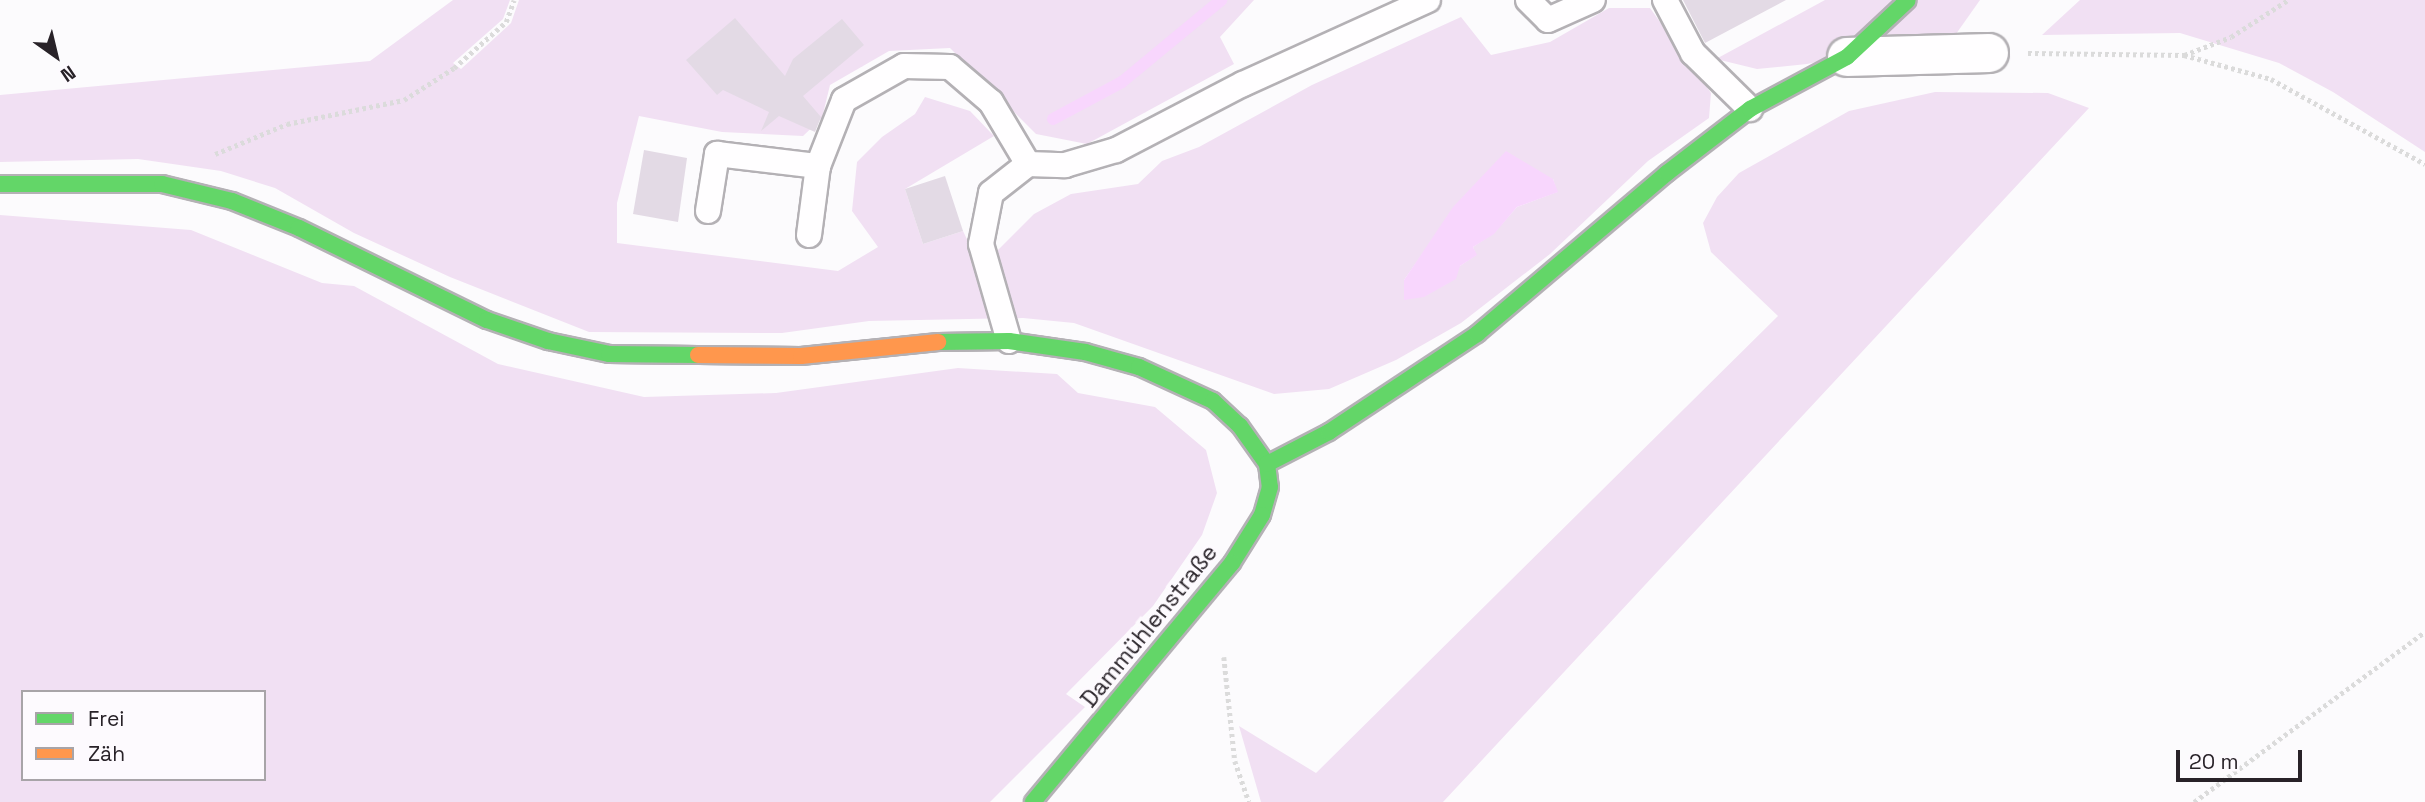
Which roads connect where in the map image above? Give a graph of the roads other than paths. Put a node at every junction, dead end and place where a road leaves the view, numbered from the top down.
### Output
1 (1428, 0) edge
2 (1528, 0) edge
3 (1593, 0) edge
4 (1665, 0) edge
5 (1908, 0) edge
6 (1989, 53) road end
7 (1847, 57) junction
8 (1750, 109) junction
9 (1028, 164) junction
10 (818, 166) junction
11 (0, 184) edge
12 (708, 211) dead end
13 (809, 235) dead end
14 (1009, 341) junction
15 (1267, 464) junction
16 (1033, 802) edge

1 - 9 lane
2 - 3 lane
4 - 8 lane
5 - 7 street
6 - 7 street
7 - 8 street
8 - 15 street
9 - 10 lane
9 - 14 lane
10 - 12 lane
10 - 13 lane
11 - 14 street
14 - 15 street
15 - 16 street, Dammühlenstraße

